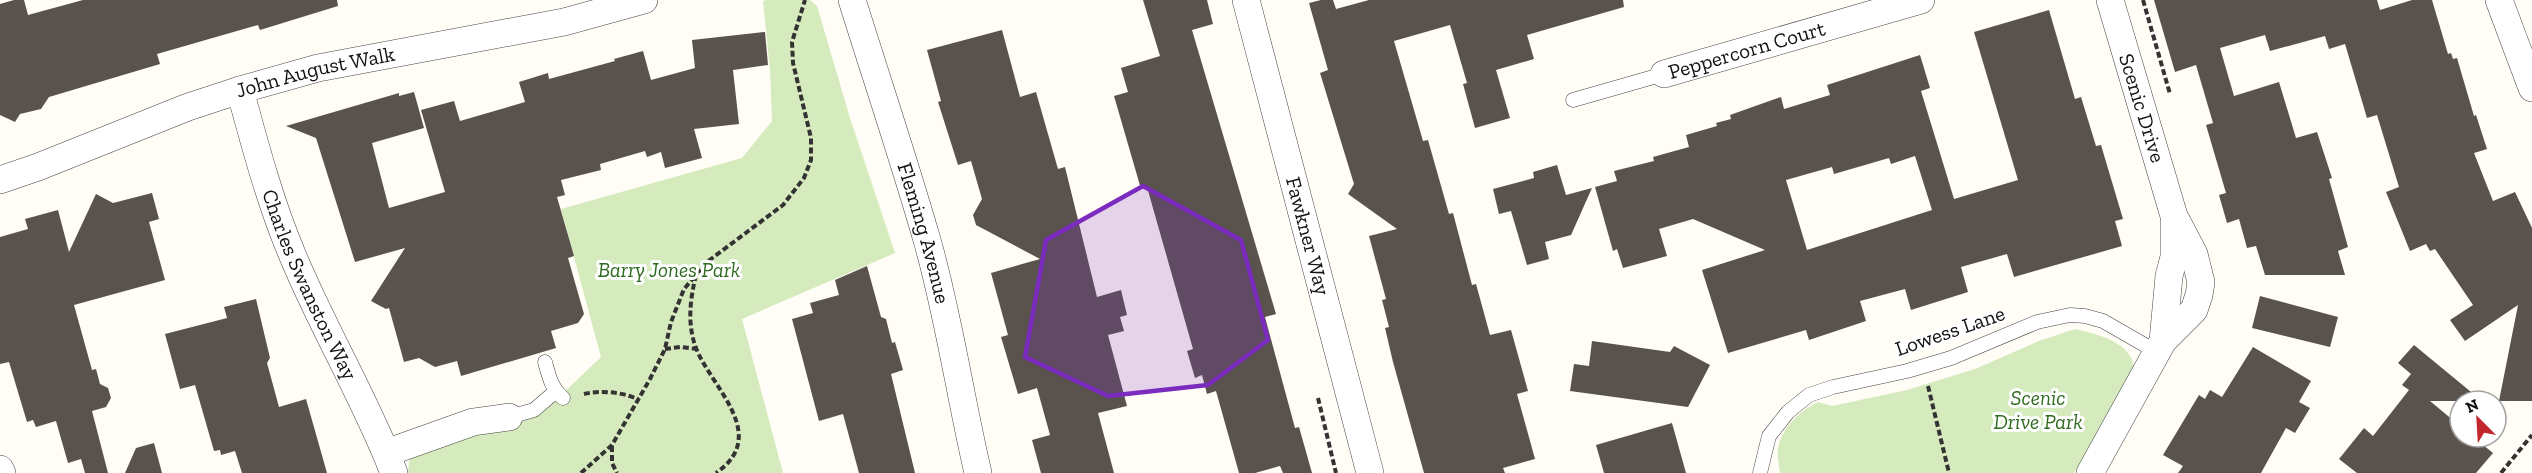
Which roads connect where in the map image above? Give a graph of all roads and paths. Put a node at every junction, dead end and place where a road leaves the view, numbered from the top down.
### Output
1 (644, 0) edge
2 (805, 0) edge
3 (852, 0) edge
4 (1246, 0) edge
5 (1920, 0) edge
6 (2110, 0) edge
7 (2499, 0) edge
8 (1664, 74) joint
9 (2532, 88) edge
10 (240, 90) junction
11 (1573, 100) dead end
12 (0, 180) edge
13 (697, 272) junction
14 (2160, 347) junction
15 (665, 349) junction
16 (697, 349) junction
17 (545, 362) dead end
18 (1924, 366) junction
19 (560, 395) junction
20 (638, 399) junction
21 (509, 417) joint
22 (2532, 435) edge
23 (612, 445) junction
24 (390, 463) edge
25 (581, 473) edge
26 (617, 473) edge
27 (716, 473) edge
28 (978, 473) edge
29 (1370, 473) edge
30 (1760, 473) edge
31 (1949, 473) edge
32 (2090, 473) edge
33 (2501, 473) edge

1 - 10 street, John August Walk
2 - 13 path
3 - 28 street, Fleming Avenue
4 - 29 street, Fawkner Way
5 - 8 street, Peppercorn Court
6 - 14 street, Scenic Drive
7 - 9 street
8 - 11 lane, Peppercorn Court
10 - 12 street, John August Walk
10 - 24 street, Charles Swanston Way
13 - 15 path
13 - 16 path
14 - 18 lane, Lowess Lane
14 - 32 street, Scenic Drive
15 - 16 path
15 - 20 path
16 - 27 path
17 - 19 lane
18 - 30 lane, Lowess Lane
18 - 31 path
19 - 20 path
19 - 21 lane
20 - 23 path
21 - 24 street
22 - 33 path
23 - 25 path
23 - 26 path

